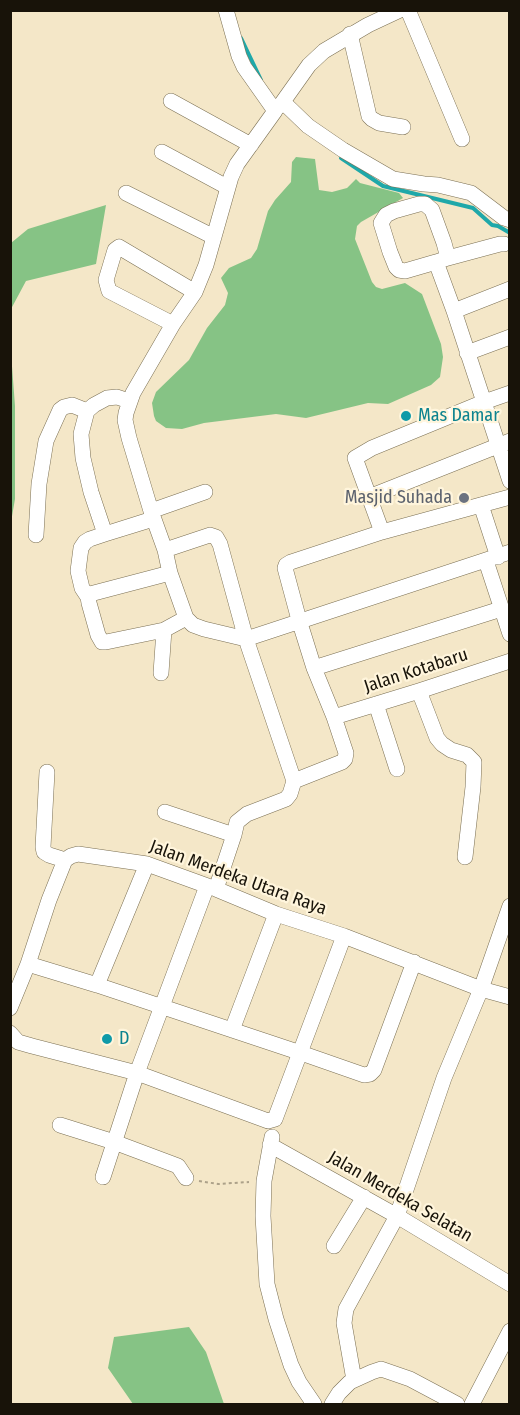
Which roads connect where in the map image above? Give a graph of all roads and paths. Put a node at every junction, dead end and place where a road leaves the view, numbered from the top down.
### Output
1 (226, 10) edge
2 (400, 10) edge
3 (408, 10) edge
4 (350, 34) junction
5 (171, 101) dead end
6 (280, 106) junction
7 (403, 127) dead end
8 (462, 139) dead end
9 (251, 145) junction
10 (162, 152) dead end
11 (227, 187) junction
12 (126, 193) dead end
13 (510, 220) edge
14 (214, 237) junction
15 (504, 244) dead end
16 (442, 260) junction
17 (510, 289) edge
18 (195, 292) junction
19 (454, 310) junction
20 (173, 324) junction
21 (510, 337) edge
22 (467, 353) junction
23 (510, 393) edge
24 (129, 401) junction
25 (483, 402) junction
26 (87, 411) junction
27 (504, 443) edge
28 (510, 481) edge
29 (205, 492) dead end
30 (369, 497) junction
31 (510, 497) edge
32 (481, 505) junction
33 (152, 515) junction
34 (382, 532) junction
35 (105, 534) junction
36 (36, 535) dead end
37 (165, 550) junction
38 (498, 557) edge
39 (170, 573) junction
40 (88, 597) junction
41 (501, 609) junction
42 (186, 618) junction
43 (299, 620) junction
44 (164, 630) junction
45 (510, 634) edge
46 (246, 639) junction
47 (510, 661) edge
48 (314, 668) junction
49 (161, 673) dead end
50 (419, 691) junction
51 (376, 704) junction
52 (334, 717) junction
53 (397, 769) dead end
54 (47, 772) dead end
55 (294, 781) junction
56 (165, 812) dead end
57 (234, 834) junction
58 (465, 857) dead end
59 (65, 860) junction
60 (147, 864) junction
61 (211, 888) junction
62 (510, 906) edge
63 (276, 914) junction
64 (344, 936) junction
65 (414, 962) junction
66 (28, 964) junction
67 (97, 985) junction
68 (481, 989) junction
69 (510, 997) edge
70 (163, 1007) junction
71 (10, 1008) edge
72 (232, 1030) junction
73 (10, 1033) edge
74 (301, 1053) junction
75 (138, 1072) junction
76 (60, 1125) dead end
77 (273, 1133) junction
78 (114, 1142) junction
79 (103, 1177) dead end
80 (186, 1178) joint
81 (264, 1182) junction
82 (364, 1197) junction
83 (397, 1216) junction
84 (334, 1246) dead end
85 (510, 1284) edge
86 (510, 1331) edge
87 (354, 1380) junction
88 (314, 1404) edge
89 (332, 1404) edge
90 (457, 1404) edge
91 (472, 1404) edge

1 - 6 street
2 - 4 street
3 - 8 street
4 - 6 street
4 - 7 street
5 - 9 street
6 - 9 street
6 - 13 street
9 - 11 street
10 - 11 street
11 - 14 street
12 - 14 street
14 - 18 street
15 - 16 street
16 - 16 street
16 - 19 street
17 - 19 street
18 - 20 street
18 - 20 street
19 - 22 street
20 - 24 street
21 - 22 street
22 - 25 street
23 - 25 street
24 - 26 street
24 - 33 street
25 - 27 street
25 - 30 street
26 - 35 street
26 - 36 street
27 - 28 street
27 - 30 street
29 - 33 street
30 - 34 street
31 - 32 street
32 - 34 street
32 - 38 street
33 - 35 street
33 - 37 street
34 - 43 street
35 - 40 street
37 - 39 street
37 - 46 street
38 - 41 street
38 - 43 street
39 - 40 street
39 - 42 street
40 - 44 street
41 - 45 street
41 - 48 street
42 - 44 street
42 - 46 street
43 - 46 street
43 - 48 street
44 - 49 street
46 - 55 street
47 - 50 street, Jalan Kotabaru
48 - 52 street
50 - 51 street, Jalan Kotabaru
50 - 58 street
51 - 52 street, Jalan Kotabaru
51 - 53 street
52 - 55 street
54 - 59 street
55 - 57 street
56 - 57 street
57 - 61 street
59 - 60 street, Jalan Merdeka Utara Raya
59 - 66 street
60 - 61 street, Jalan Merdeka Utara Raya
60 - 67 street
61 - 63 street, Jalan Merdeka Utara Raya
61 - 70 street
62 - 68 street
63 - 64 street, Jalan Merdeka Utara Raya
63 - 72 street
64 - 65 street, Jalan Merdeka Utara Raya
64 - 74 street
65 - 68 street, Jalan Merdeka Utara Raya
65 - 74 street
66 - 67 street
66 - 71 street
67 - 70 street
68 - 69 street, Jalan Merdeka Utara Raya
68 - 83 street
70 - 72 street
70 - 75 street
72 - 74 street
73 - 75 street, Jalan Merdeka Selatan
74 - 77 street
75 - 77 street, Jalan Merdeka Selatan
75 - 78 street
76 - 78 street
77 - 81 street
77 - 82 street, Jalan Merdeka Selatan
78 - 79 street
78 - 80 street
80 - 81 path
81 - 88 street
82 - 83 street, Jalan Merdeka Selatan
82 - 84 street
83 - 85 street, Jalan Merdeka Selatan
83 - 87 street
86 - 91 street
87 - 89 street
87 - 90 street

